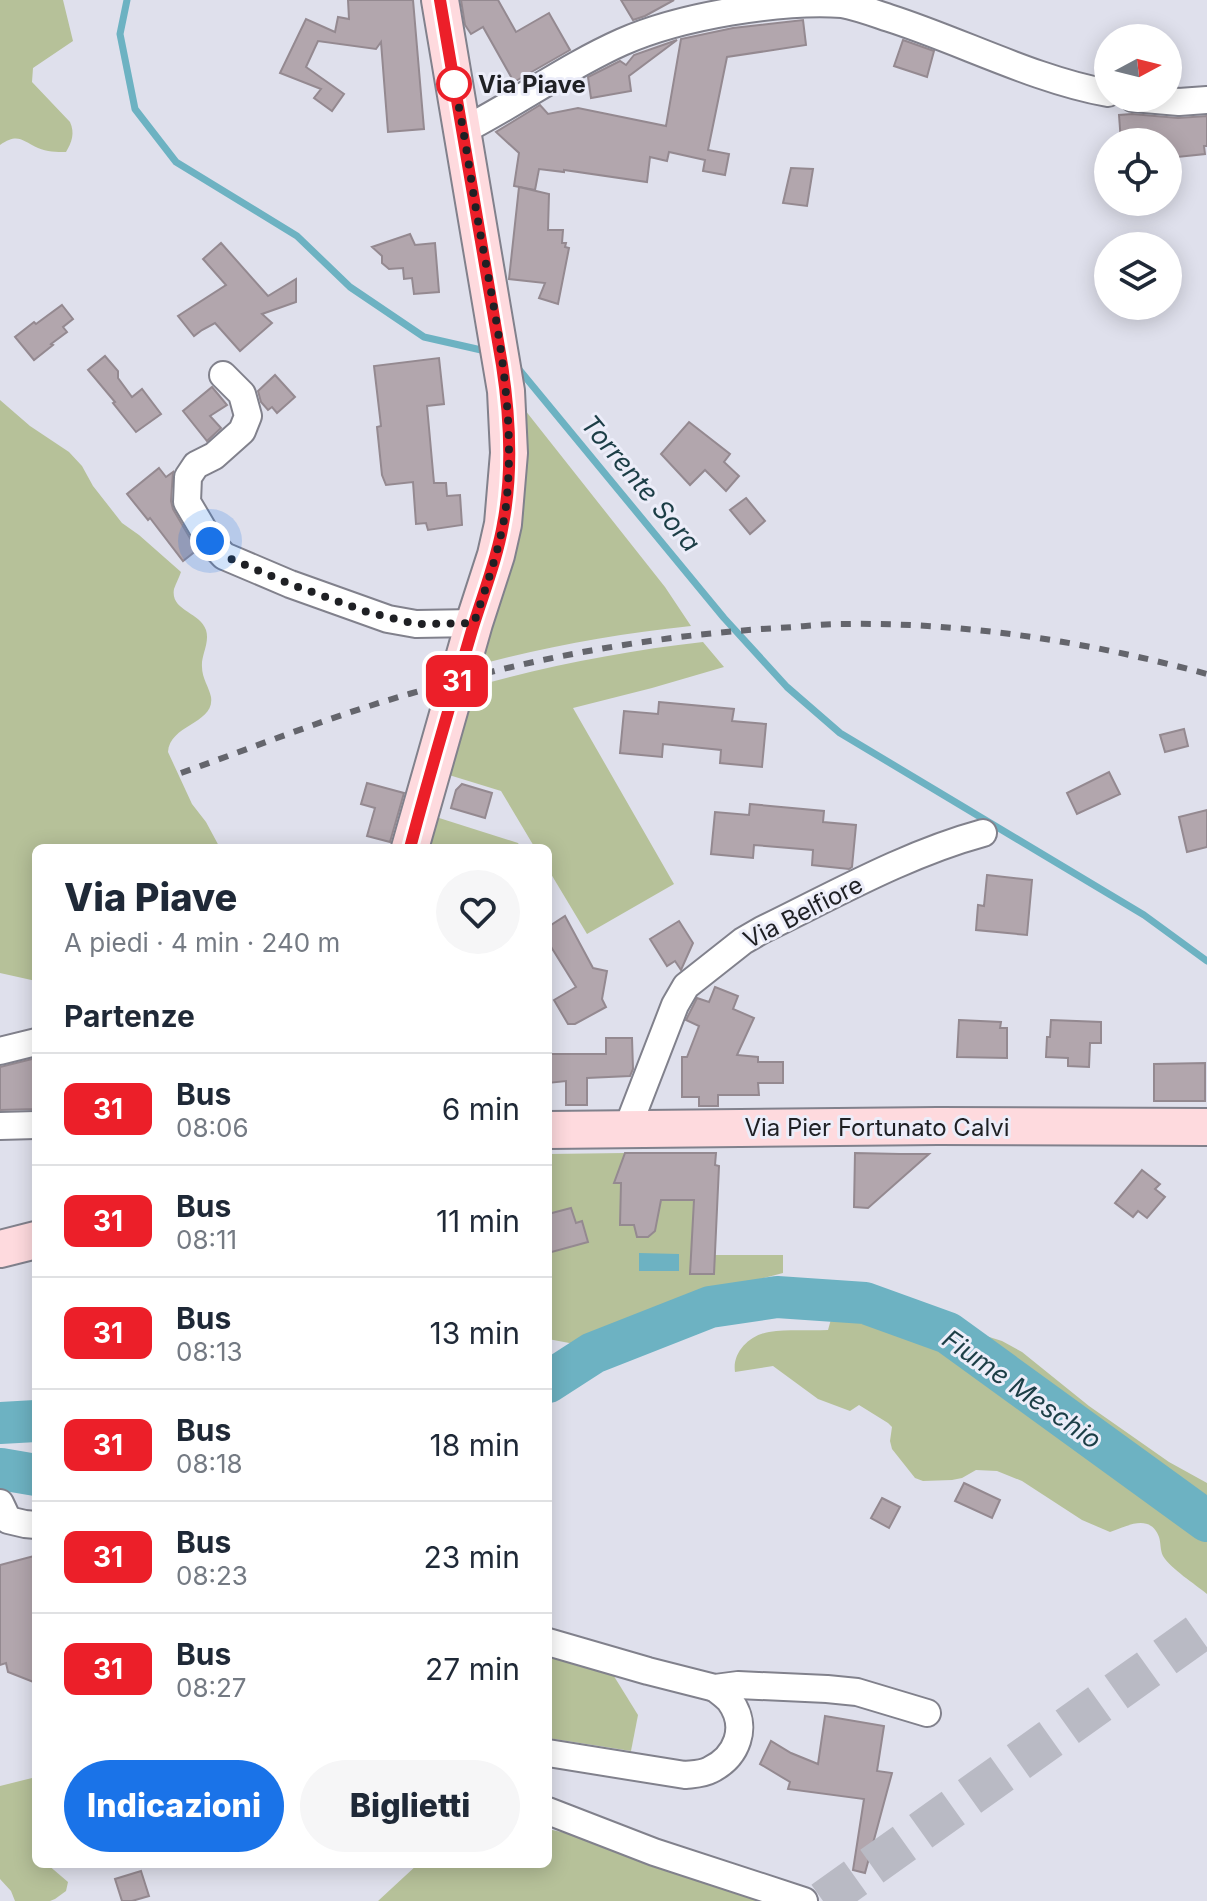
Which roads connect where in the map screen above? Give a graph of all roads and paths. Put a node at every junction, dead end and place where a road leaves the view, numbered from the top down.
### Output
1 (440, 0) edge
2 (1094, 89) edge
3 (1207, 100) edge
4 (1182, 102) edge
5 (462, 131) junction
6 (223, 375) dead end
7 (474, 623) junction
8 (983, 833) dead end
9 (411, 844) edge
10 (32, 1043) edge
11 (0, 1051) edge
12 (32, 1125) edge
13 (0, 1126) edge
14 (1207, 1127) edge
15 (627, 1129) junction
16 (552, 1130) edge
17 (32, 1241) edge
18 (0, 1249) edge
19 (0, 1503) edge
20 (32, 1525) edge
21 (552, 1643) edge
22 (715, 1688) junction
23 (927, 1713) dead end
24 (552, 1754) edge
25 (552, 1813) edge
26 (804, 1901) edge

1 - 5 main road
2 - 5 street
3 - 4 street
5 - 7 main road
6 - 7 street
7 - 9 main road
8 - 15 street, Via Belfiore
10 - 11 street
12 - 13 street
14 - 15 main road, Via Pier Fortunato Calvi
15 - 16 main road, Via Pier Fortunato Calvi
17 - 18 main road
19 - 20 street
21 - 22 street
22 - 23 street
22 - 24 street
25 - 26 street

